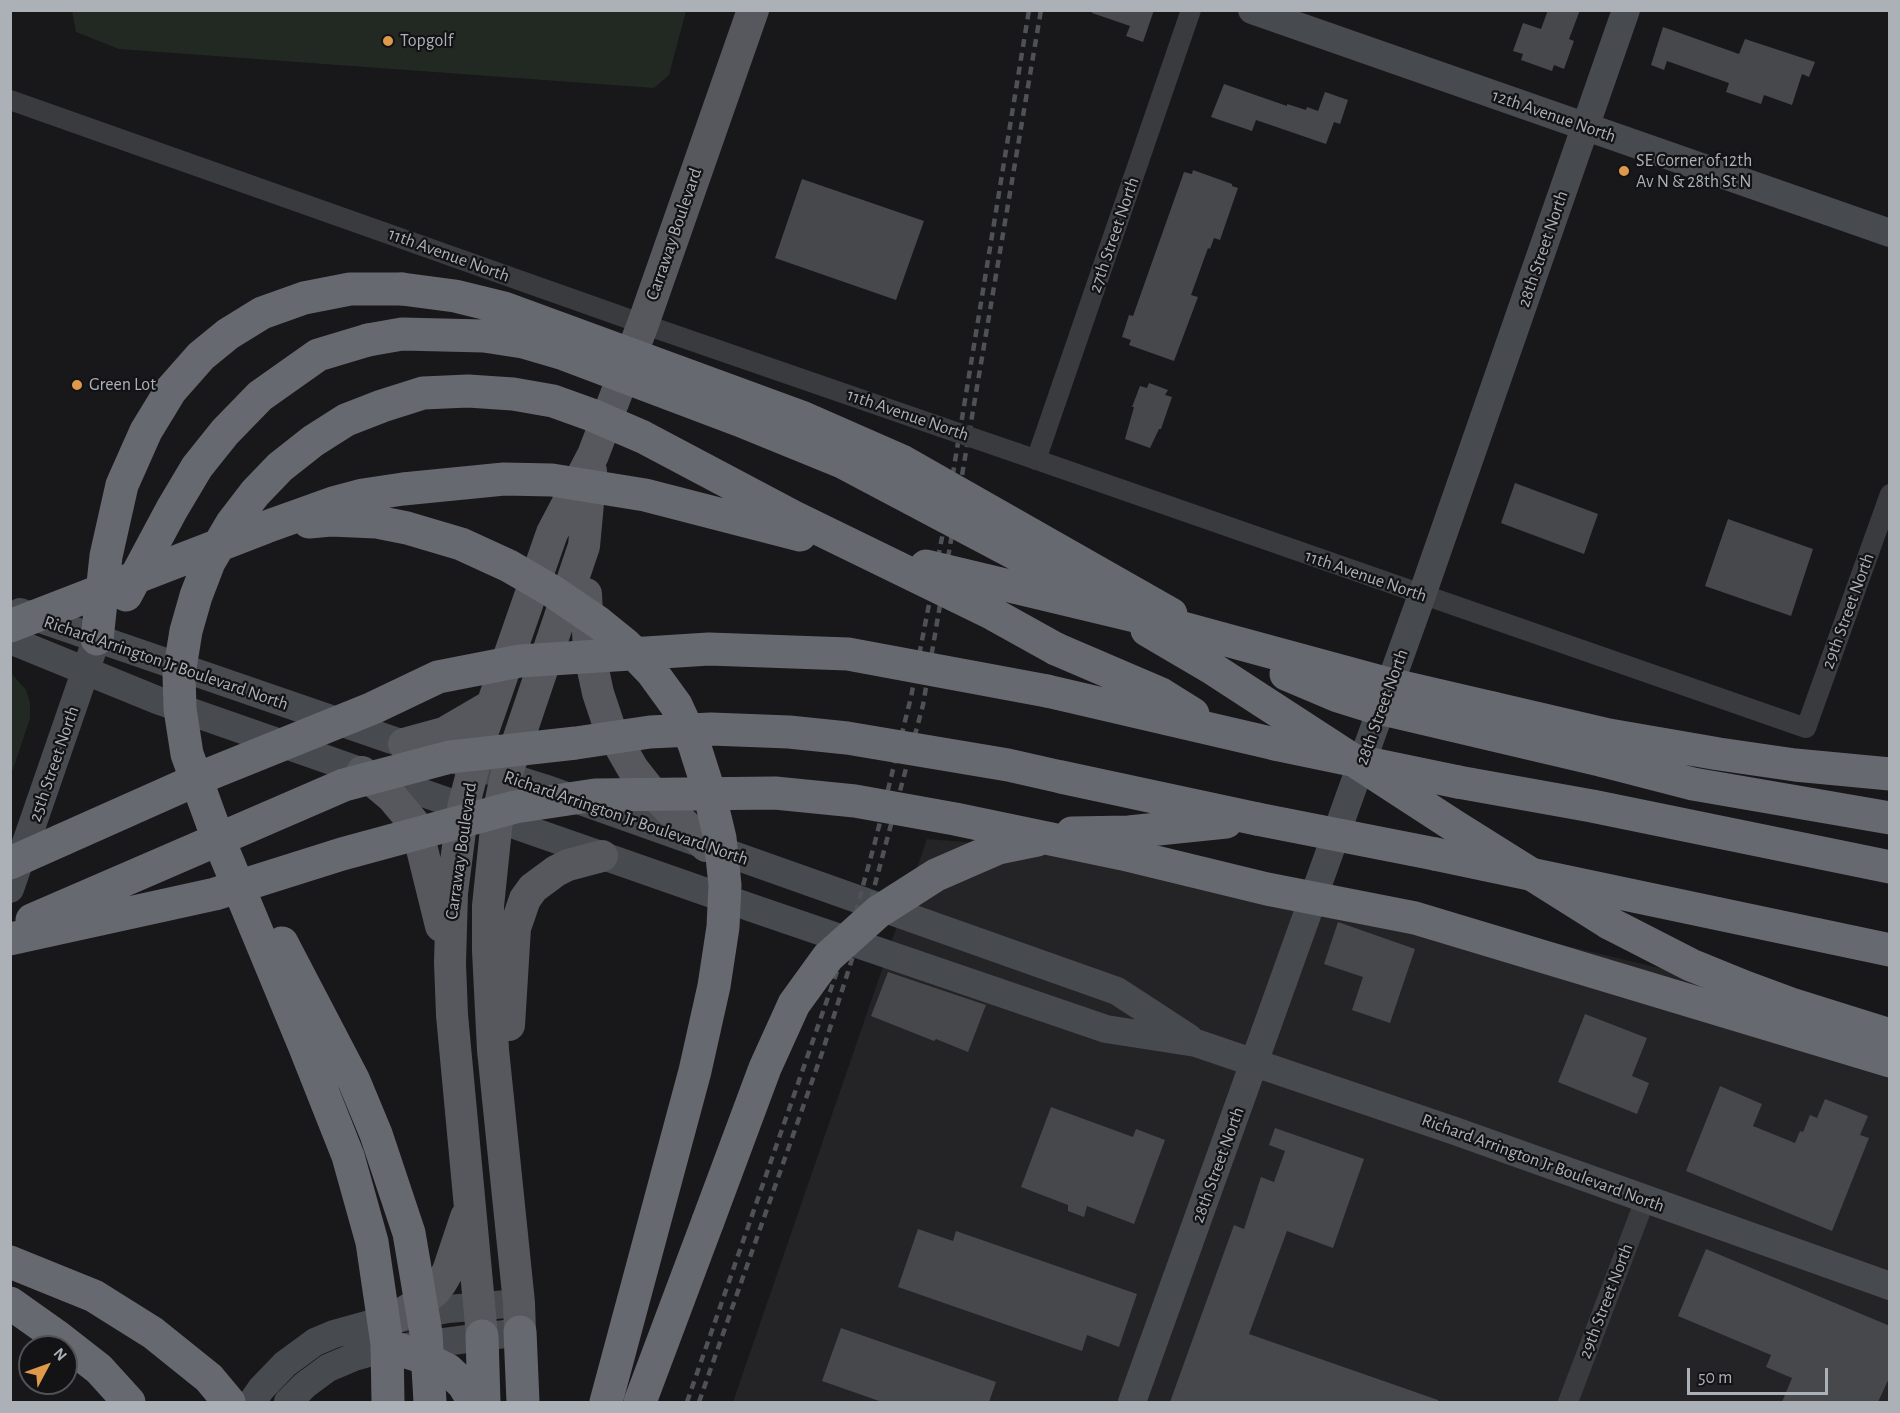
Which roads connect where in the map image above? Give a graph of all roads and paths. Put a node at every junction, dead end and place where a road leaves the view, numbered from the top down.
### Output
1 (753, 10) edge
2 (1191, 10) edge
3 (1252, 10) edge
4 (1626, 10) edge
5 (10, 100) edge
6 (1585, 127) junction
7 (1890, 233) edge
8 (643, 324) junction
9 (593, 455) junction
10 (1036, 460) junction
11 (1890, 494) edge
12 (266, 527) junction
13 (584, 546) junction
14 (1422, 595) junction
15 (10, 609) edge
16 (10, 626) edge
17 (97, 639) junction
18 (10, 640) edge
19 (86, 670) junction
20 (492, 705) junction
21 (1806, 728) joint
22 (1217, 730) junction
23 (404, 744) junction
24 (473, 765) junction
25 (362, 772) junction
26 (1890, 774) edge
27 (506, 776) junction
28 (463, 807) junction
29 (1890, 818) edge
30 (497, 819) junction
31 (1257, 819) junction
32 (214, 828) junction
33 (706, 846) junction
34 (602, 856) junction
35 (10, 863) edge
36 (1890, 867) edge
37 (10, 889) edge
38 (10, 929) edge
39 (10, 939) edge
40 (1890, 950) edge
41 (450, 963) junction
42 (1890, 1035) edge
43 (1196, 1043) junction
44 (1890, 1061) edge
45 (1255, 1063) junction
46 (503, 1149) junction
47 (1645, 1200) junction
48 (470, 1204) junction
49 (10, 1262) edge
50 (1890, 1286) edge
51 (10, 1303) edge
52 (519, 1317) junction
53 (480, 1321) junction
54 (396, 1334) junction
55 (129, 1402) edge
56 (229, 1402) edge
57 (252, 1402) edge
58 (288, 1402) edge
59 (388, 1402) edge
60 (430, 1402) edge
61 (474, 1402) edge
62 (484, 1402) edge
63 (523, 1402) edge
64 (606, 1402) edge
65 (640, 1402) edge
66 (1132, 1402) edge
67 (1568, 1402) edge

1 - 8 main road, Carraway Boulevard
2 - 10 street, 27th Street North
3 - 6 street, 12th Avenue North
4 - 6 street, 28th Street North
5 - 8 street, 11th Avenue North
6 - 7 street, 12th Avenue North
6 - 14 street, 28th Street North
8 - 9 main road, Carraway Boulevard
8 - 10 street, 11th Avenue North, bridge
9 - 13 main road, Carraway Boulevard
9 - 20 main road, Carraway Boulevard
10 - 14 street, 11th Avenue North
11 - 21 street, 29th Street North
12 - 16 highway, bridge
12 - 26 highway, bridge
12 - 64 highway, bridge
13 - 27 main road, Carraway Boulevard
13 - 33 main road
14 - 21 street, 11th Avenue North
14 - 45 street, 28th Street North
15 - 17 street, Richard Arrington Jr Boulevard North
17 - 19 street, 25th Street North
17 - 23 street, Richard Arrington Jr Boulevard North
17 - 29 highway, bridge
17 - 42 highway, bridge
18 - 19 street, Richard Arrington Jr Boulevard North
19 - 25 street, Richard Arrington Jr Boulevard North
19 - 37 street, 25th Street North
20 - 23 main road
20 - 24 main road, Carraway Boulevard
22 - 32 highway, bridge
22 - 35 highway, bridge
22 - 36 highway, bridge
23 - 24 street, Richard Arrington Jr Boulevard North
24 - 27 street, Richard Arrington Jr Boulevard North
24 - 28 main road, Carraway Boulevard
25 - 28 street, Richard Arrington Jr Boulevard North
25 - 41 main road
27 - 30 main road, Carraway Boulevard
27 - 33 street, Richard Arrington Jr Boulevard North
28 - 30 street, Richard Arrington Jr Boulevard North
28 - 41 main road, Carraway Boulevard
30 - 34 street, Richard Arrington Jr Boulevard North
30 - 46 main road, Carraway Boulevard
31 - 38 highway, bridge
31 - 40 highway, bridge
31 - 65 highway, bridge
32 - 59 highway, bridge
32 - 60 highway, bridge
33 - 43 street, Richard Arrington Jr Boulevard North
34 - 43 street, Richard Arrington Jr Boulevard North
34 - 46 main road
39 - 44 highway, bridge
41 - 48 main road, Carraway Boulevard
43 - 45 street, Richard Arrington Jr Boulevard North
45 - 47 street, Richard Arrington Jr Boulevard North
45 - 66 street, 28th Street North
46 - 52 main road, Carraway Boulevard
47 - 50 street, Richard Arrington Jr Boulevard North
47 - 67 street, 29th Street North
48 - 53 main road, Carraway Boulevard
48 - 54 main road
49 - 56 highway
51 - 55 highway
52 - 53 street
52 - 63 highway
53 - 54 street
53 - 62 highway
54 - 57 street
54 - 58 street
54 - 61 highway

